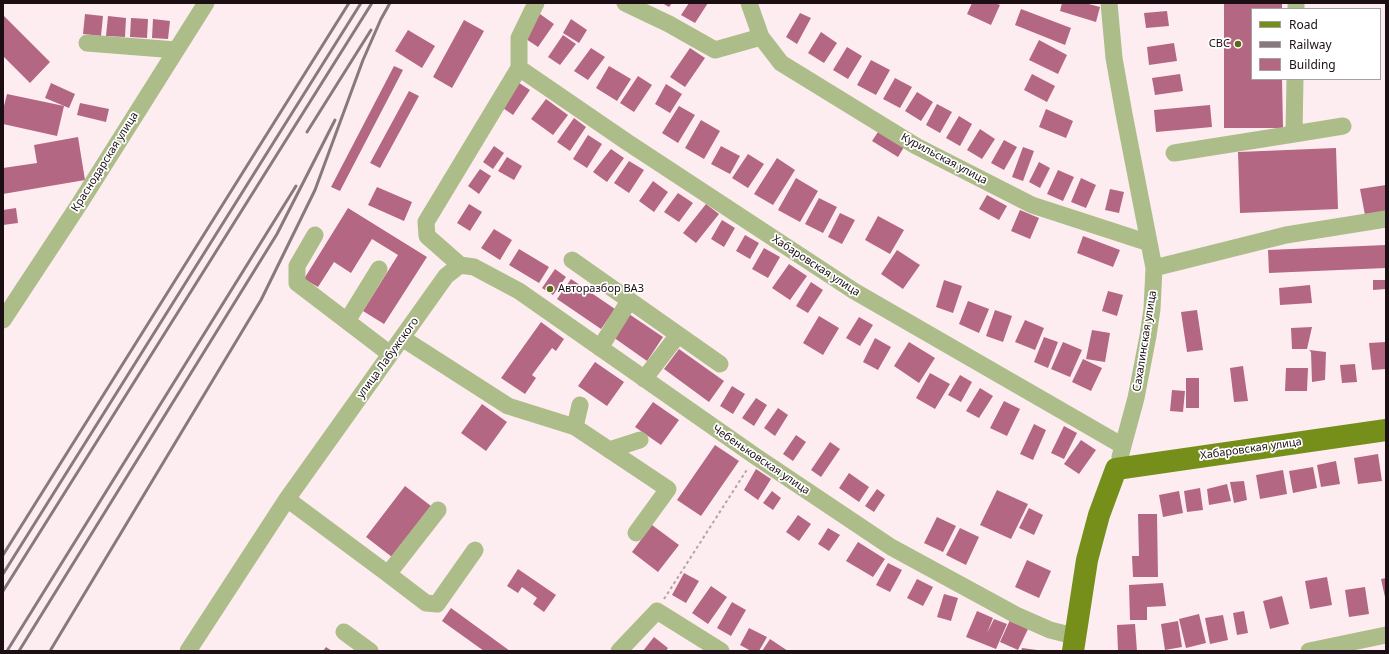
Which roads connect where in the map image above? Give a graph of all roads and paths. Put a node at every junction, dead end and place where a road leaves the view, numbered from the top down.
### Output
1 (206, 3) edge
2 (536, 3) edge
3 (625, 3) edge
4 (749, 3) edge
5 (1109, 3) edge
6 (761, 37) junction
7 (87, 43) dead end
8 (176, 50) junction
9 (519, 68) junction
10 (1295, 80) edge
11 (1343, 126) dead end
12 (1294, 134) junction
13 (1174, 153) dead end
14 (1386, 219) edge
15 (315, 235) dead end
16 (1149, 243) junction
17 (572, 260) dead end
18 (460, 265) junction
19 (1154, 268) junction
20 (379, 269) dead end
21 (629, 300) junction
22 (3, 320) edge
23 (347, 321) junction
24 (678, 335) junction
25 (402, 338) junction
26 (600, 348) junction
27 (390, 354) junction
28 (720, 364) dead end
29 (644, 379) junction
30 (580, 404) dead end
31 (575, 427) junction
32 (1386, 430) edge
33 (640, 440) dead end
34 (1123, 446) junction
35 (609, 450) junction
36 (755, 456) junction
37 (1116, 469) junction
38 (287, 499) junction
39 (438, 510) dead end
40 (636, 533) dead end
41 (476, 550) dead end
42 (388, 574) junction
43 (657, 610) junction
44 (344, 632) dead end
45 (1386, 635) edge
46 (1074, 643) edge
47 (188, 651) edge
48 (370, 651) edge
49 (619, 651) edge
50 (722, 651) edge
51 (1309, 651) edge

1 - 8 street, Краснодарская улица
2 - 9 street
3 - 6 street
4 - 6 street, Курильская улица
5 - 16 street, Сахалинская улица
6 - 16 street, Курильская улица
7 - 8 street
8 - 22 street, Краснодарская улица
9 - 18 street
9 - 34 street, Хабаровская улица
10 - 12 street
11 - 12 street
12 - 13 street
14 - 19 street
15 - 23 street
16 - 19 street, Сахалинская улица
17 - 21 street
18 - 25 street, улица Лабужского
18 - 26 street, Чебеньковская улица
19 - 34 street, Сахалинская улица
20 - 23 street
21 - 24 street
21 - 26 street
23 - 27 street
24 - 28 street
24 - 29 street
25 - 27 street, улица Лабужского
25 - 31 street
26 - 29 street, Чебеньковская улица
27 - 38 street, улица Лабужского
29 - 36 street, Чебеньковская улица
30 - 31 street
31 - 35 street
32 - 37 main road, Хабаровская улица
33 - 35 street
34 - 37 street, Сахалинская улица
35 - 40 street
36 - 43 path
36 - 46 street, Чебеньковская улица
37 - 46 main road, Сахалинская улица
38 - 42 street
38 - 47 street, улица Лабужского
39 - 42 street
41 - 42 street
43 - 49 street
43 - 50 street
44 - 48 street
45 - 51 street

